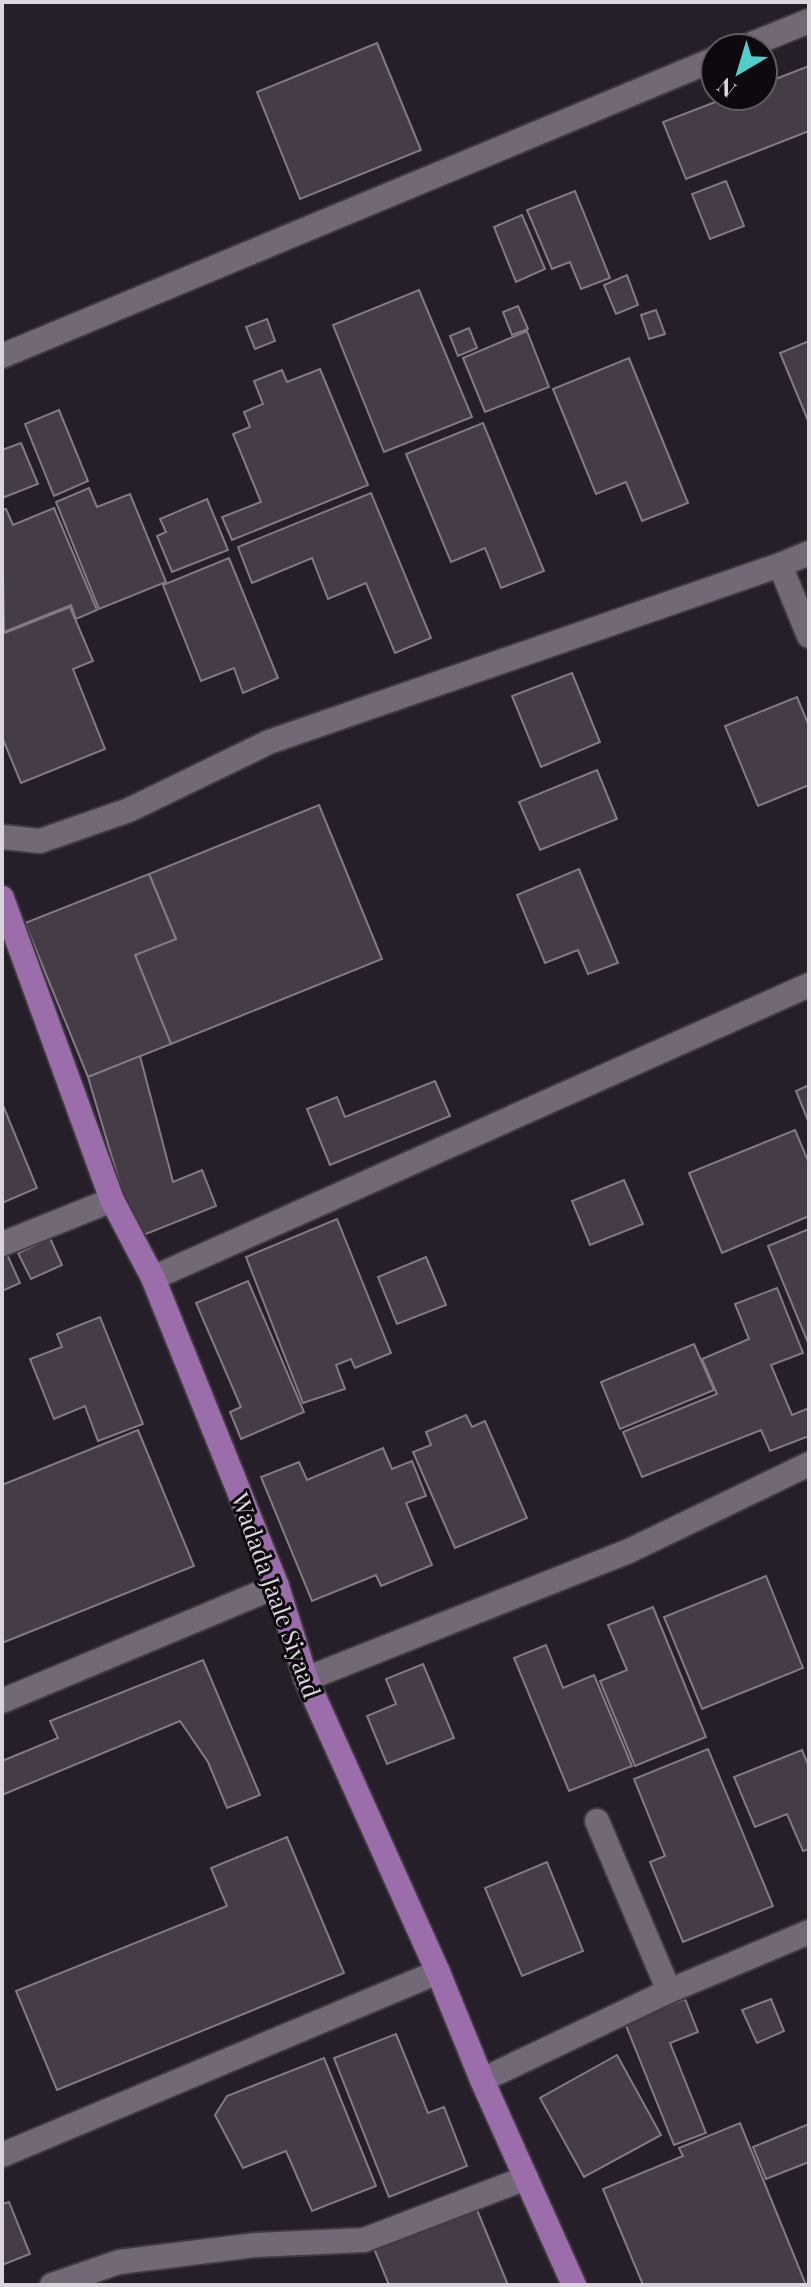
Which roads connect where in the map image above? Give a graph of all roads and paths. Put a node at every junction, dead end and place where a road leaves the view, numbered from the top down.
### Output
1 (809, 21) edge
2 (779, 33) edge
3 (699, 66) edge
4 (2, 356) edge
5 (809, 553) edge
6 (780, 565) junction
7 (809, 636) edge
8 (2, 837) edge
9 (2, 898) edge
10 (809, 985) edge
11 (112, 1200) junction
12 (2, 1244) edge
13 (153, 1278) junction
14 (809, 1464) edge
15 (277, 1586) junction
16 (306, 1679) junction
17 (2, 1701) edge
18 (597, 1821) dead end
19 (809, 1932) edge
20 (438, 1972) junction
21 (669, 1991) junction
22 (482, 2080) junction
23 (2, 2155) edge
24 (526, 2178) junction
25 (52, 2285) edge
26 (574, 2285) edge

1 - 2 street
3 - 4 street
5 - 6 street
6 - 7 street
6 - 8 street
9 - 11 main road, Wadada Jaale Siyaad
10 - 13 street
11 - 12 street
11 - 13 main road, Wadada Jaale Siyaad
13 - 15 main road, Wadada Jaale Siyaad
14 - 16 street
15 - 16 main road, Wadada Jaale Siyaad
15 - 17 street
16 - 20 main road, Wadada Jaale Siyaad
18 - 21 street
19 - 21 street
20 - 22 main road, Wadada Jaale Siyaad
20 - 23 street
21 - 22 street
22 - 24 main road, Wadada Jaale Siyaad
24 - 25 street
24 - 26 main road, Wadada Jaale Siyaad

